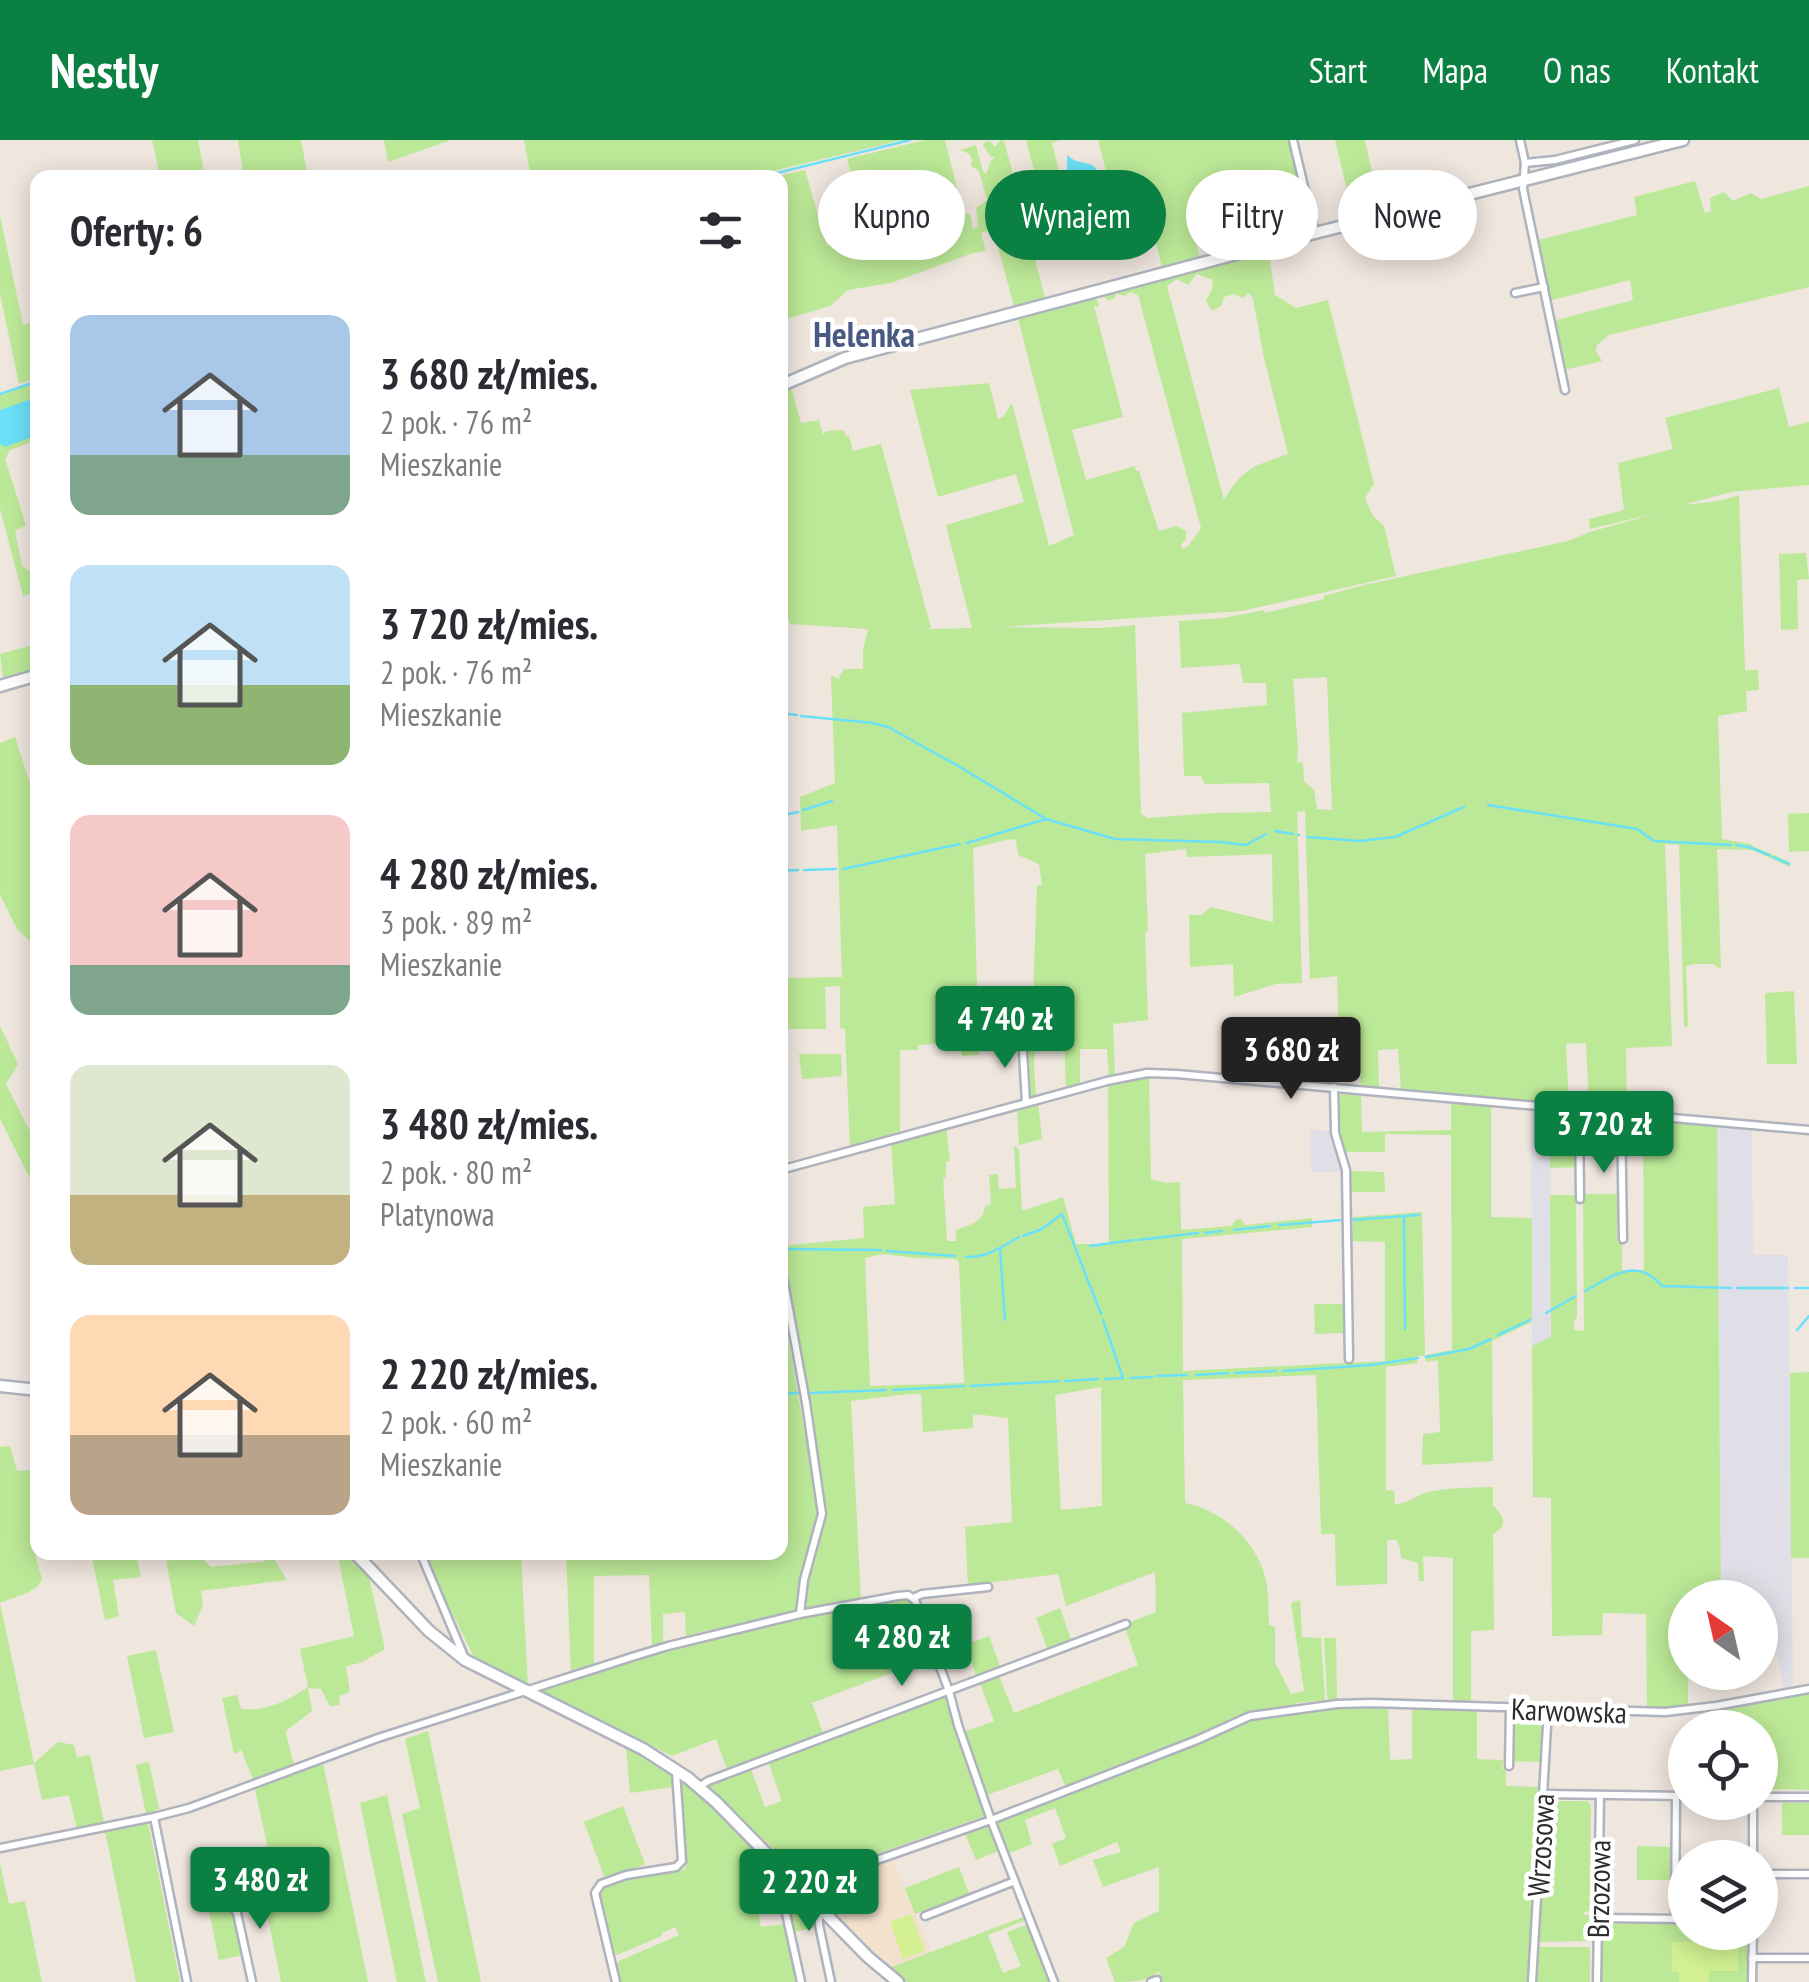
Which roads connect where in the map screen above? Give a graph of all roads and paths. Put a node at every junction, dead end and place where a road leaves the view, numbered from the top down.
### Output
1 (1294, 140) edge
2 (1520, 140) edge
3 (1635, 140) edge
4 (1683, 140) edge
5 (1525, 163) junction
6 (1301, 170) edge
7 (1524, 181) junction
8 (1318, 232) edge
9 (1212, 260) edge
10 (1544, 288) junction
11 (1515, 293) dead end
12 (788, 383) edge
13 (1565, 390) dead end
14 (30, 677) edge
15 (0, 686) edge
16 (1022, 1035) dead end
17 (1334, 1087) junction
18 (1026, 1103) junction
19 (1579, 1110) junction
20 (1621, 1113) junction
21 (1809, 1130) edge
22 (788, 1168) edge
23 (1580, 1198) dead end
24 (1623, 1239) dead end
25 (788, 1304) edge
26 (1349, 1358) dead end
27 (0, 1386) edge
28 (30, 1389) edge
29 (362, 1560) edge
30 (423, 1560) edge
31 (988, 1587) dead end
32 (913, 1598) junction
33 (800, 1614) junction
34 (1126, 1624) dead end
35 (465, 1660) junction
36 (1809, 1689) edge
37 (949, 1691) junction
38 (527, 1692) junction
39 (1510, 1708) junction
40 (1548, 1709) junction
41 (1509, 1766) dead end
42 (676, 1768) junction
43 (699, 1787) junction
44 (1543, 1794) junction
45 (1600, 1795) junction
46 (1668, 1796) edge
47 (1778, 1797) edge
48 (1809, 1798) edge
49 (154, 1817) junction
50 (991, 1820) junction
51 (0, 1848) edge
52 (1778, 1874) edge
53 (1809, 1874) edge
54 (788, 1876) junction
55 (1015, 1882) junction
56 (800, 1888) junction
57 (230, 1904) dead end
58 (822, 1910) junction
59 (926, 1916) dead end
60 (1599, 1918) junction
61 (1668, 1919) edge
62 (1752, 1950) edge
63 (1752, 1958) junction
64 (1809, 1958) edge
65 (187, 1982) edge
66 (252, 1982) edge
67 (616, 1982) edge
68 (801, 1982) edge
69 (831, 1982) edge
70 (897, 1982) edge
71 (1054, 1982) edge
72 (1532, 1982) edge
73 (1597, 1982) edge
74 (1752, 1982) edge

1 - 6 street
2 - 5 street
3 - 5 street
4 - 7 street
5 - 7 street
7 - 8 street
7 - 10 street
9 - 12 street
10 - 11 street
10 - 13 street
14 - 15 street
16 - 18 street
17 - 18 street
17 - 19 street
17 - 26 street
18 - 22 street
19 - 20 street
19 - 23 street
20 - 21 street
20 - 24 street
25 - 33 street
27 - 28 street
29 - 35 street
30 - 35 street
31 - 32 street
32 - 33 street
32 - 37 street
33 - 38 street
34 - 37 street
35 - 38 street
36 - 40 street, Karwowska
37 - 43 street
37 - 50 street
38 - 42 street
38 - 49 street
39 - 40 street, Karwowska
39 - 41 street
39 - 50 street, Karwowska
40 - 44 street, Wrzosowa
42 - 43 street
42 - 67 street
43 - 54 street
44 - 45 street
44 - 72 street, Wrzosowa
45 - 46 street
45 - 60 street, Brzozowa
47 - 48 street
49 - 51 street
49 - 65 street
50 - 55 street
50 - 56 street, Karwowska
52 - 53 street
54 - 56 street
54 - 68 street
55 - 59 street
55 - 71 street
56 - 58 street
57 - 66 street
58 - 69 street
58 - 70 street
60 - 61 street
60 - 73 street, Brzozowa
62 - 63 street
63 - 64 street
63 - 74 street

